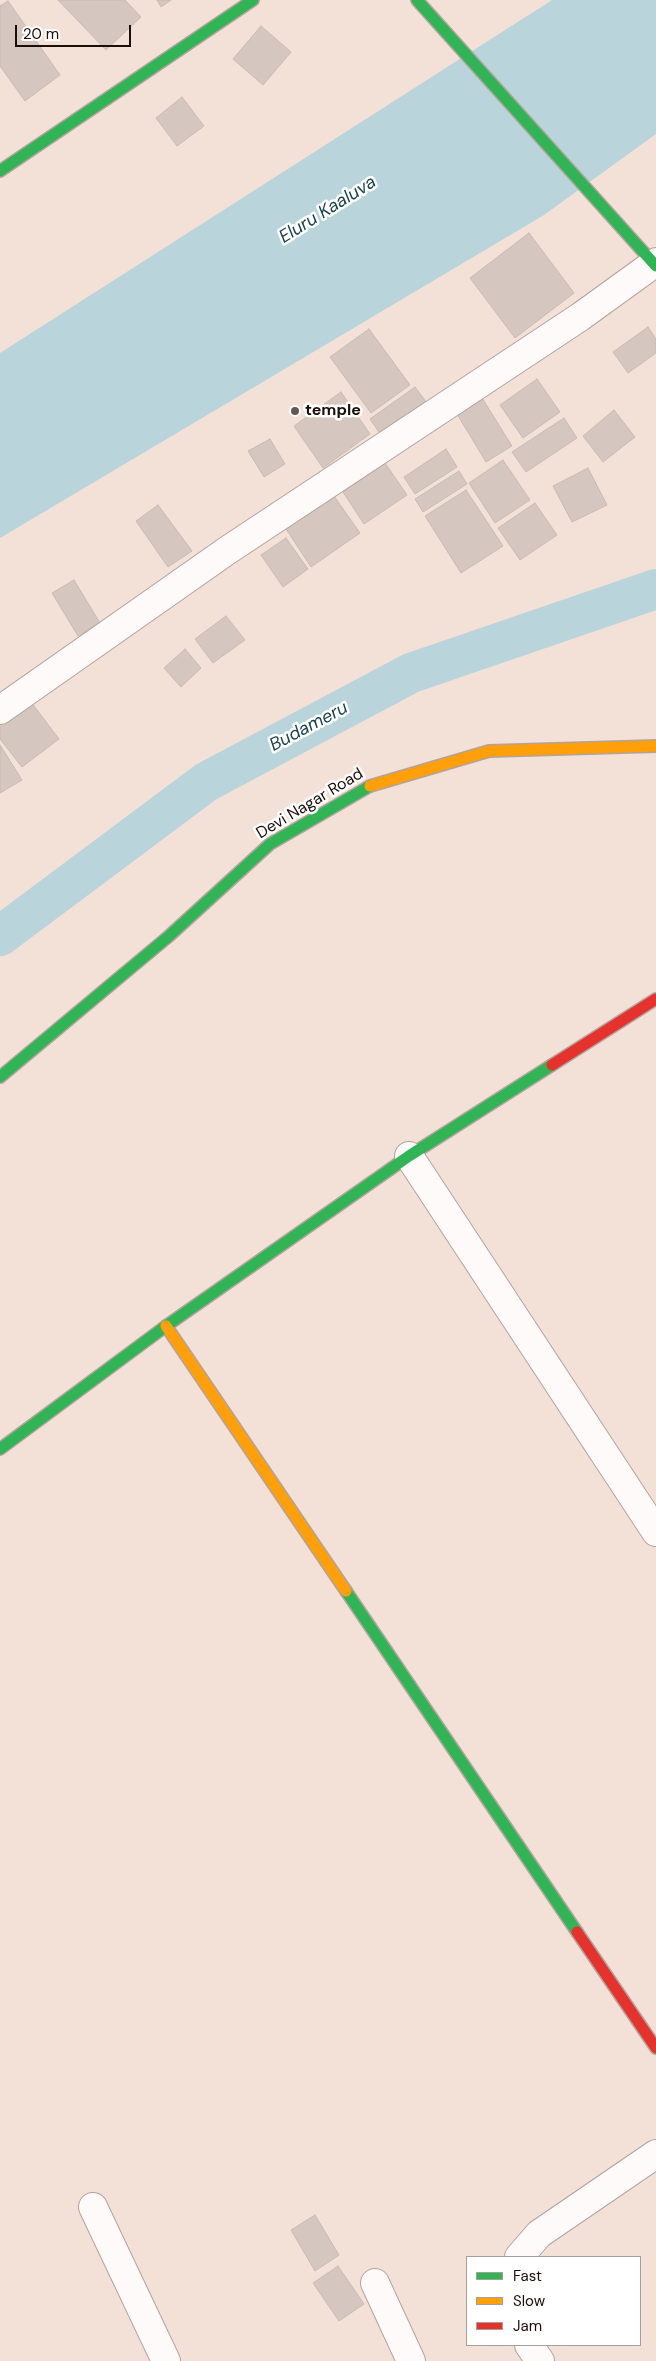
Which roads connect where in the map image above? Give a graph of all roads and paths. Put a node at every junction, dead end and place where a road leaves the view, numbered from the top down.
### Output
1 (253, 0) edge
2 (417, 0) edge
3 (0, 171) edge
4 (655, 264) edge
5 (0, 710) edge
6 (656, 746) edge
7 (655, 1003) edge
8 (0, 1076) edge
9 (410, 1156) junction
10 (166, 1326) junction
11 (0, 1449) edge
12 (656, 1532) edge
13 (656, 2048) edge
14 (656, 2154) edge
15 (93, 2207) dead end
16 (521, 2256) edge
17 (375, 2284) dead end
18 (530, 2346) edge
19 (166, 2361) edge
20 (411, 2361) edge
21 (540, 2361) edge

1 - 3 street
2 - 4 street
4 - 5 street
6 - 8 street, Devi Nagar Road
7 - 9 street
9 - 10 street
9 - 12 street
10 - 11 street
10 - 13 street
14 - 16 street
15 - 19 street
17 - 20 street
18 - 21 street

